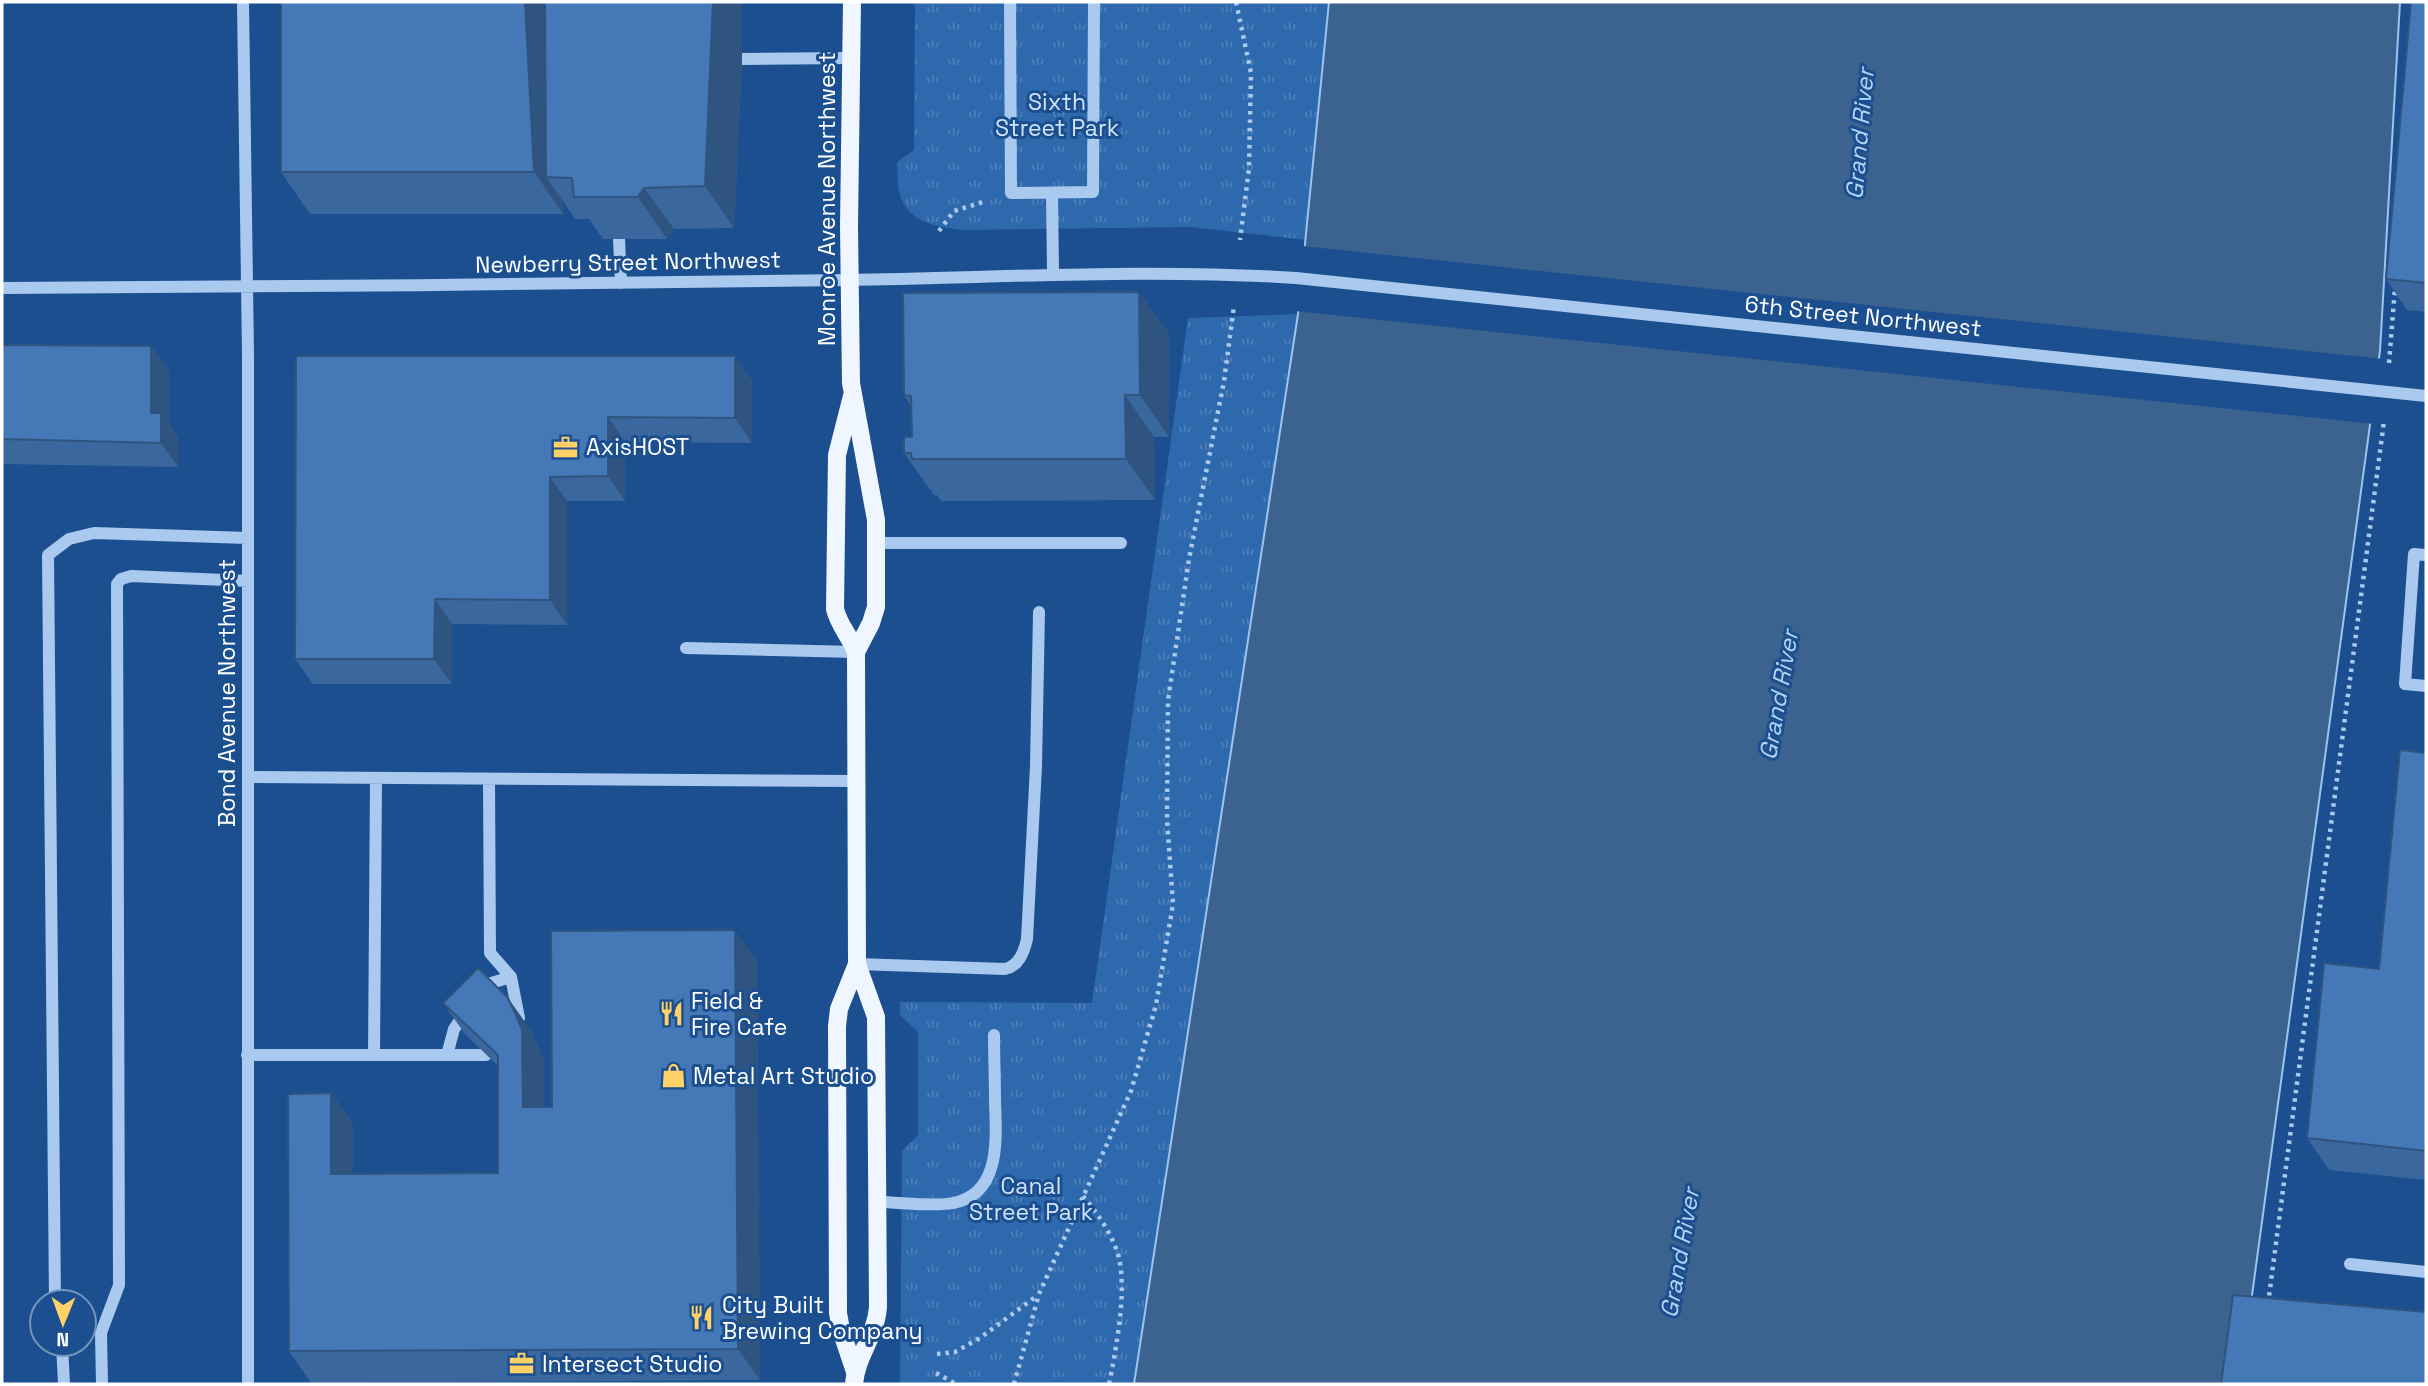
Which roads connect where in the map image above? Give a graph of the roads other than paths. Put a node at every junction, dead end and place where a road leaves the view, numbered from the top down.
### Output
1 (243, 2) edge
2 (852, 2) edge
3 (1010, 2) edge
4 (1094, 2) edge
5 (851, 58) junction
6 (742, 59) dead end
7 (1052, 193) junction
8 (620, 239) edge
9 (1053, 273) junction
10 (1296, 278) joint
11 (850, 280) junction
12 (621, 283) junction
13 (2, 288) edge
14 (247, 288) junction
15 (852, 396) junction
16 (2426, 396) edge
17 (248, 538) junction
18 (876, 543) junction
19 (1121, 543) dead end
20 (2426, 555) edge
21 (248, 581) junction
22 (1039, 612) dead end
23 (686, 648) dead end
24 (856, 652) junction
25 (2426, 686) edge
26 (248, 778) junction
27 (376, 779) junction
28 (489, 779) junction
29 (856, 781) junction
30 (857, 964) junction
31 (511, 976) junction
32 (519, 1018) edge
33 (994, 1035) dead end
34 (247, 1055) junction
35 (374, 1055) junction
36 (447, 1055) junction
37 (486, 1055) edge
38 (878, 1202) junction
39 (2350, 1264) dead end
40 (2426, 1272) edge
41 (55, 1288) edge
42 (63, 1358) edge
43 (854, 1378) edge
44 (64, 1384) edge
45 (102, 1384) edge
46 (248, 1384) edge

1 - 14 street, Bond Avenue Northwest
2 - 5 main road, Monroe Avenue Northwest
3 - 7 street
4 - 7 street
5 - 6 street
5 - 11 main road, Monroe Avenue Northwest
7 - 9 street
8 - 12 street
9 - 10 street, Newberry Street Northwest
9 - 11 street, Newberry Street Northwest
10 - 16 street, 6th Street Northwest
11 - 12 street, Newberry Street Northwest
11 - 15 main road, Monroe Avenue Northwest
12 - 14 street, Newberry Street Northwest
13 - 14 street, Newberry Street Northwest
14 - 17 street, Bond Avenue Northwest
15 - 18 main road, Monroe Avenue Northwest
15 - 24 main road, Monroe Avenue Northwest
17 - 21 street, Bond Avenue Northwest
17 - 41 street
18 - 19 street
18 - 24 main road, Monroe Avenue Northwest
20 - 25 street
21 - 26 street, Bond Avenue Northwest
21 - 45 street
22 - 30 street
23 - 24 street
24 - 29 main road, Monroe Avenue Northwest
26 - 27 street
26 - 34 street, Bond Avenue Northwest
27 - 28 street
27 - 35 street
28 - 29 street
28 - 31 street
29 - 30 main road, Monroe Avenue Northwest
30 - 38 main road, Monroe Avenue Northwest
30 - 43 main road, Monroe Avenue Northwest
31 - 32 street
31 - 36 street
33 - 38 street
34 - 35 street
34 - 46 street, Bond Avenue Northwest
35 - 36 street
36 - 37 street
38 - 43 main road, Monroe Avenue Northwest
39 - 40 street
42 - 44 street

